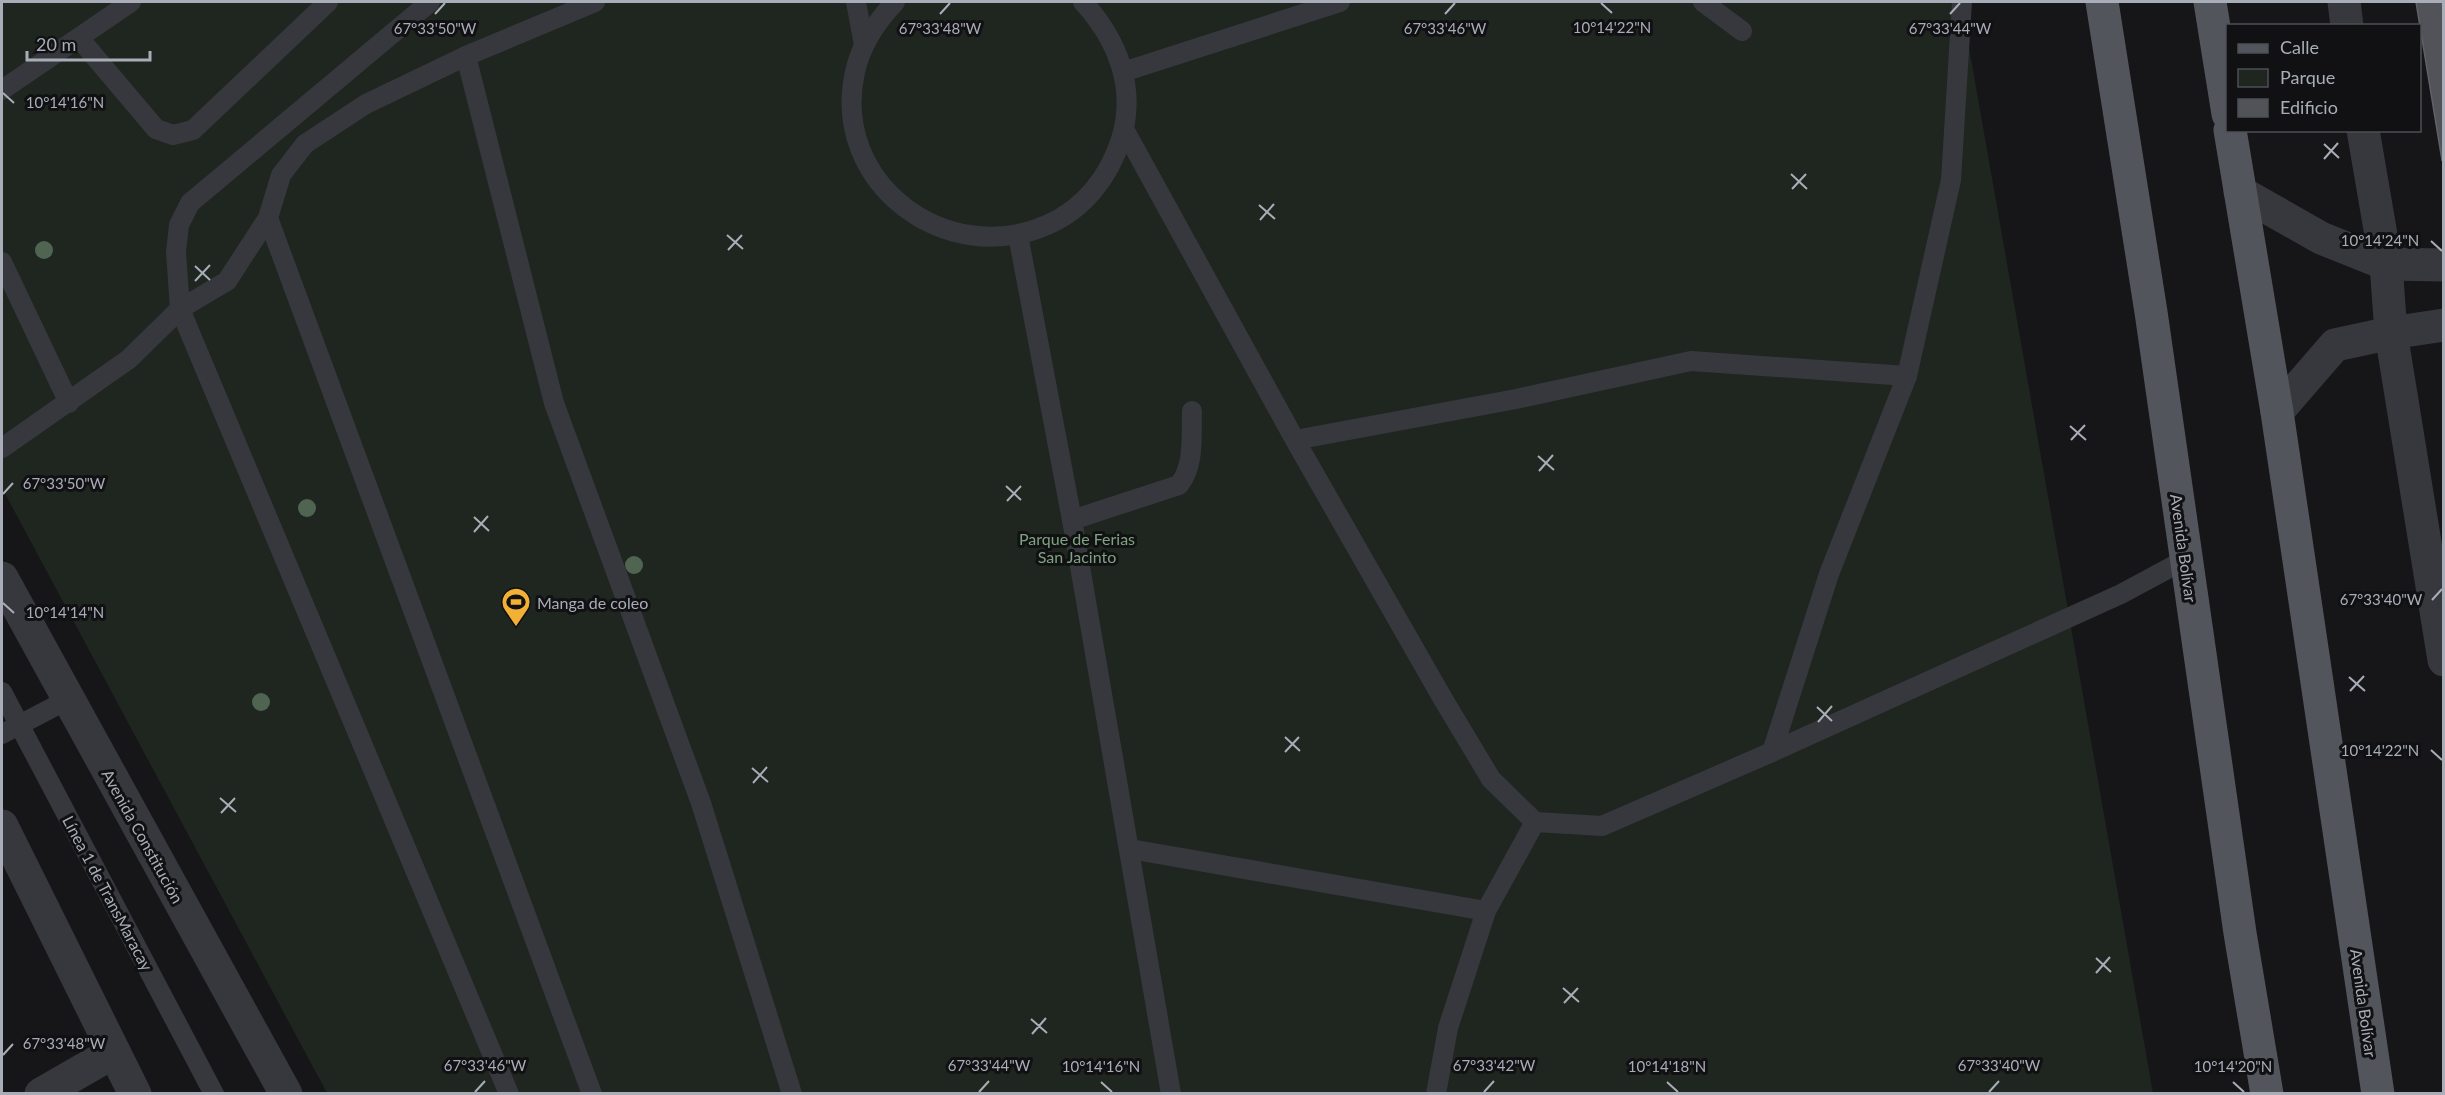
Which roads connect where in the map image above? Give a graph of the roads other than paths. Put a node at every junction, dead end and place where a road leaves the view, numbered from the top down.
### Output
1 (131, 2) edge
2 (328, 2) edge
3 (430, 2) edge
4 (595, 2) edge
5 (856, 2) edge
6 (895, 2) edge
7 (1083, 2) edge
8 (1340, 2) edge
9 (1703, 2) edge
10 (1962, 2) edge
11 (2102, 2) edge
12 (2210, 2) edge
13 (2344, 2) edge
14 (2347, 24) edge
15 (1742, 31) dead end
16 (80, 38) junction
17 (864, 45) junction
18 (466, 56) junction
19 (1123, 72) junction
20 (2, 90) edge
21 (2226, 102) edge
22 (1124, 129) junction
23 (2230, 132) edge
24 (2363, 132) edge
25 (2240, 192) junction
26 (268, 219) junction
27 (1018, 235) junction
28 (2, 262) edge
29 (2386, 264) junction
30 (2444, 265) edge
31 (180, 309) junction
32 (2444, 325) edge
33 (2391, 333) junction
34 (1907, 376) junction
35 (69, 403) junction
36 (1192, 411) dead end
37 (2277, 412) junction
38 (1295, 440) junction
39 (2, 448) edge
40 (1072, 520) junction
41 (2186, 559) junction
42 (2, 578) edge
43 (2444, 660) edge
44 (2, 692) edge
45 (67, 700) junction
46 (10, 729) edge
47 (1772, 752) junction
48 (1535, 822) junction
49 (2, 826) edge
50 (1130, 849) junction
51 (1486, 911) junction
52 (114, 1052) junction
53 (41, 1094) edge
54 (135, 1094) edge
55 (214, 1094) edge
56 (286, 1094) edge
57 (509, 1094) edge
58 (592, 1094) edge
59 (792, 1094) edge
60 (1170, 1094) edge
61 (1436, 1094) edge
62 (2267, 1094) edge
63 (2378, 1094) edge

1 - 16 lane
2 - 16 lane
3 - 31 lane
4 - 18 lane
5 - 17 lane
6 - 17 lane
7 - 19 lane
8 - 19 lane
9 - 15 lane
10 - 34 lane
11 - 41 main road, Avenida Bolívar
12 - 21 main road
13 - 14 street
16 - 20 lane
17 - 27 lane
18 - 26 lane
18 - 59 lane
19 - 22 lane
22 - 27 lane
22 - 38 lane
23 - 25 main road, Avenida Bolívar
24 - 29 street
25 - 29 street
25 - 37 main road, Avenida Bolívar
26 - 31 lane
26 - 58 lane
27 - 40 lane
28 - 35 lane
29 - 30 street
29 - 33 street
31 - 35 lane
31 - 57 lane
32 - 33 street
33 - 37 street
33 - 43 street
34 - 38 lane
34 - 47 lane
35 - 39 lane
36 - 40 lane
37 - 63 main road, Avenida Bolívar
38 - 48 lane
40 - 50 lane
41 - 47 lane
41 - 62 main road, Avenida Bolívar
42 - 45 street, Avenida Constitución
44 - 46 lane, Línea 1 de TransMaracay
45 - 46 lane
45 - 56 street, Avenida Constitución
46 - 55 lane, Línea 1 de TransMaracay
47 - 48 lane
48 - 51 lane
49 - 52 street
50 - 51 lane
50 - 60 lane
51 - 61 lane
52 - 53 street
52 - 54 street

